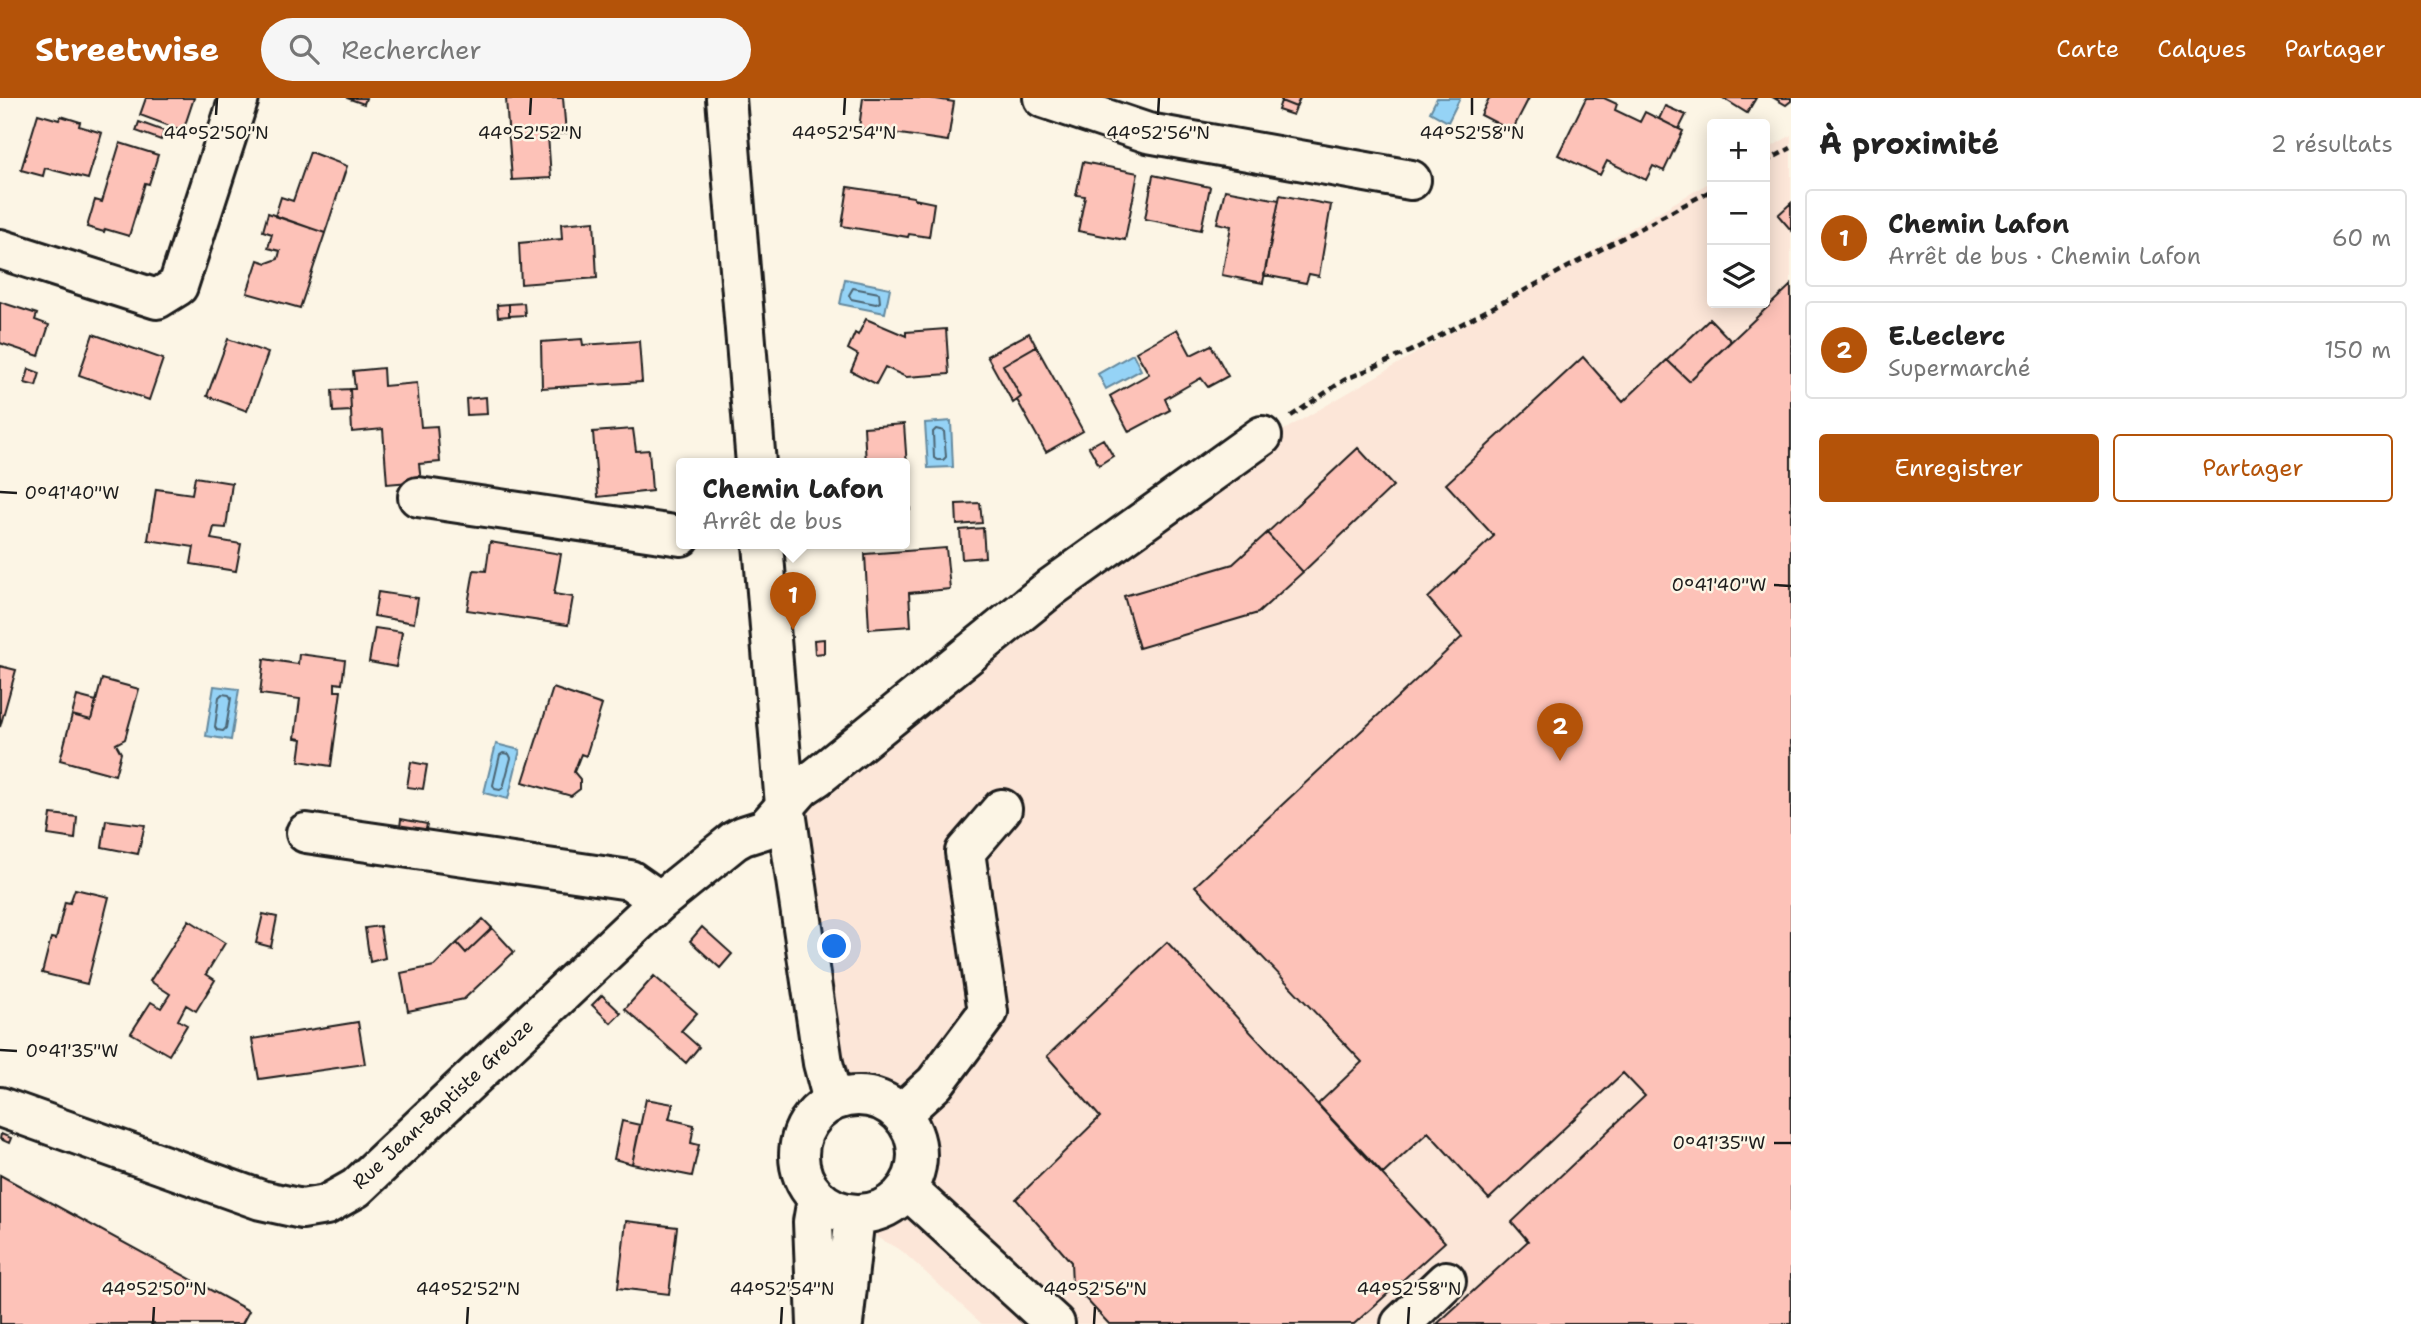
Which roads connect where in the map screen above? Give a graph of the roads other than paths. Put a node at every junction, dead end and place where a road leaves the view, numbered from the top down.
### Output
1 (239, 98) edge
2 (726, 98) edge
3 (1043, 98) edge
4 (1411, 180) dead end
5 (0, 249) edge
6 (1262, 436) road end
7 (756, 458) edge
8 (418, 497) dead end
9 (676, 535) edge
10 (755, 549) edge
11 (785, 806) junction
12 (1002, 809) dead end
13 (306, 833) dead end
14 (660, 901) junction
15 (833, 1101) junction
16 (0, 1107) edge
17 (901, 1114) junction
18 (908, 1190) junction
19 (817, 1199) junction
20 (855, 1216) junction
21 (1446, 1281) dead end
22 (817, 1324) edge
23 (843, 1324) edge
24 (1055, 1324) edge
25 (1401, 1324) edge

1 - 5 street
2 - 7 street
3 - 4 street
6 - 11 street, Rue Jean-Baptiste Greuze
8 - 9 street
10 - 11 street
11 - 14 street, Rue Jean-Baptiste Greuze
11 - 15 street
12 - 17 street
13 - 14 street
14 - 16 street, Rue Jean-Baptiste Greuze
15 - 17 street
15 - 19 street
17 - 18 street
18 - 20 street
18 - 24 street
19 - 20 street
19 - 22 street
20 - 23 street
21 - 25 street

